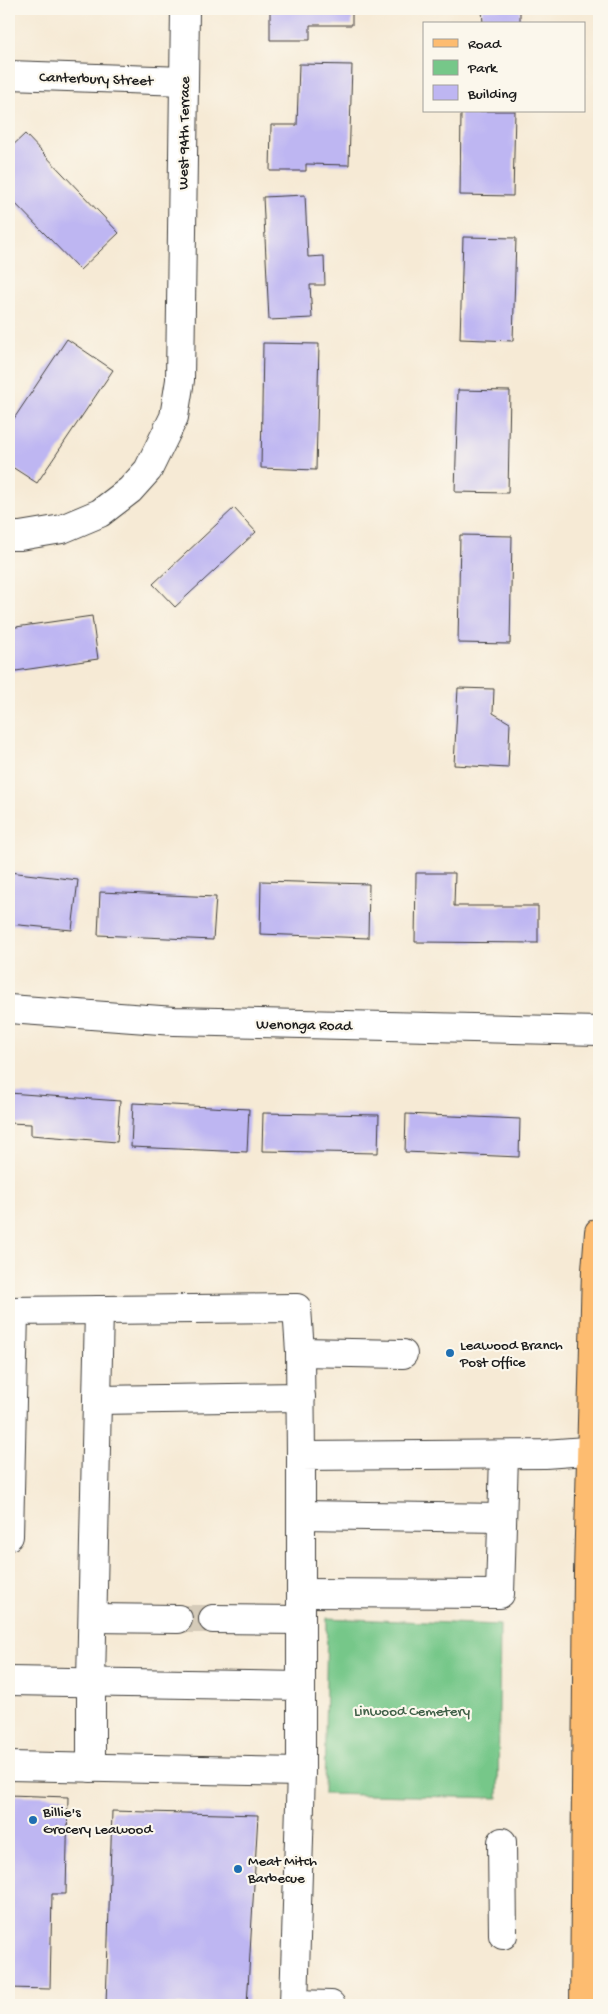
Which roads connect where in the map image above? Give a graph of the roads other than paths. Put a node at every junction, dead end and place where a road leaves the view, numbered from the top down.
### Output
1 (185, 9) edge
2 (9, 75) edge
3 (184, 81) junction
4 (9, 536) edge
5 (9, 1009) edge
6 (599, 1031) edge
7 (599, 1232) edge
8 (597, 1292) edge
9 (98, 1310) junction
10 (11, 1311) edge
11 (300, 1352) junction
12 (403, 1354) dead end
13 (301, 1397) junction
14 (97, 1400) junction
15 (595, 1450) edge
16 (504, 1455) junction
17 (301, 1456) junction
18 (301, 1515) junction
19 (502, 1518) junction
20 (9, 1536) edge
21 (301, 1593) junction
22 (93, 1618) junction
23 (178, 1619) tunnel mouth
24 (213, 1619) tunnel mouth
25 (301, 1620) junction
26 (9, 1681) edge
27 (91, 1682) junction
28 (301, 1686) junction
29 (9, 1766) edge
30 (92, 1768) junction
31 (301, 1772) junction
32 (502, 1842) dead end
33 (503, 1935) dead end
34 (294, 2005) edge
35 (331, 2005) edge
36 (584, 2005) edge

1 - 3 street, West 94th Terrace
2 - 3 street, Canterbury Street
3 - 4 street, West 94th Terrace
5 - 6 street, Wenonga Road
7 - 8 main road
8 - 15 main road
9 - 10 street
9 - 11 street
9 - 14 street
10 - 20 street
11 - 12 street
11 - 13 street
13 - 14 street
13 - 17 street
14 - 22 street
15 - 16 street
15 - 36 main road
16 - 17 street
16 - 19 street
17 - 18 street
18 - 19 street
18 - 21 street
19 - 21 street
21 - 25 street
22 - 23 street
22 - 27 street
24 - 25 street
25 - 28 street
26 - 27 street
27 - 28 street
27 - 30 street
28 - 31 street
29 - 30 street
30 - 31 street
31 - 34 street
32 - 33 street
34 - 35 street

